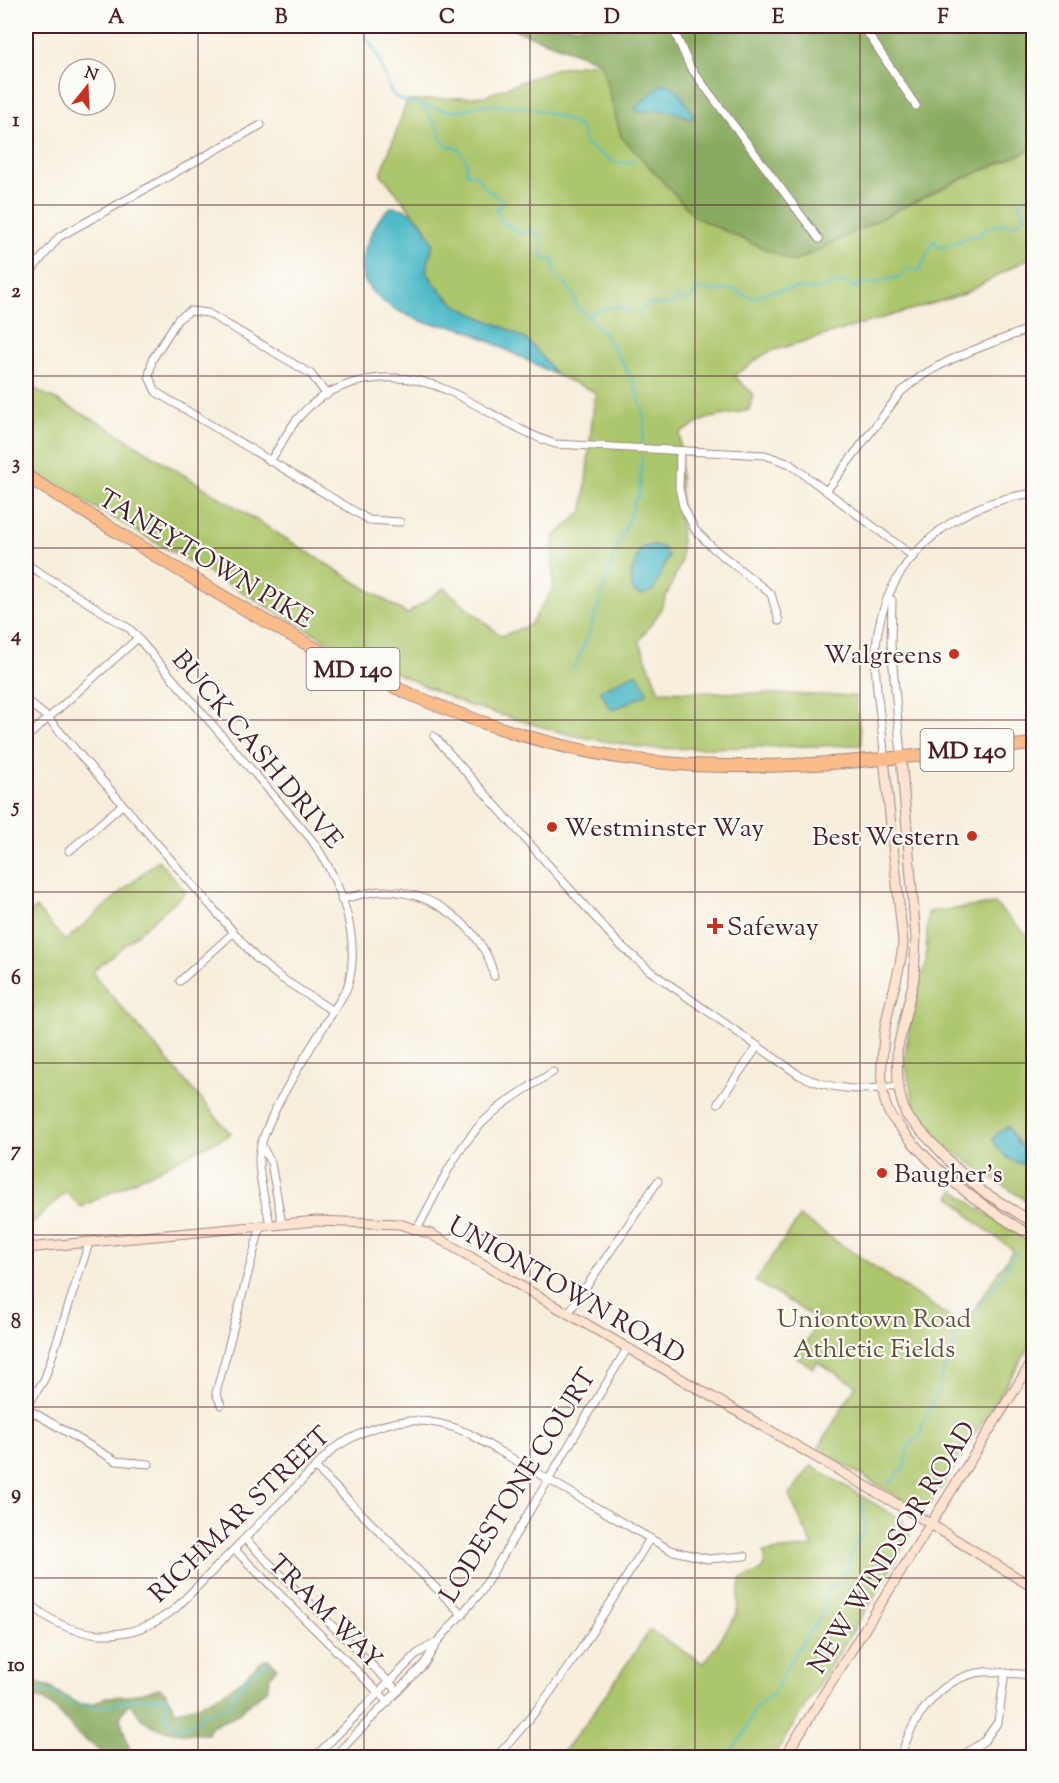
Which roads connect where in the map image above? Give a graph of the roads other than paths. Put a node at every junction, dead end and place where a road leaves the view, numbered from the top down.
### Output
1 (672, 26) edge
2 (863, 26) edge
3 (916, 106) dead end
4 (261, 125) dead end
5 (819, 239) dead end
6 (26, 284) edge
7 (1034, 327) edge
8 (327, 395) junction
9 (680, 452) junction
10 (270, 461) junction
11 (26, 476) edge
12 (826, 490) junction
13 (1034, 493) edge
14 (400, 522) dead end
15 (914, 556) junction
16 (26, 564) edge
17 (894, 587) junction
18 (779, 621) dead end
19 (138, 638) junction
20 (26, 700) edge
21 (48, 718) junction
22 (434, 736) dead end
23 (26, 738) edge
24 (1034, 744) edge
25 (901, 756) junction
26 (884, 758) junction
27 (122, 805) junction
28 (69, 851) dead end
29 (341, 900) junction
30 (233, 933) junction
31 (494, 976) dead end
32 (180, 981) dead end
33 (333, 1011) junction
34 (758, 1046) junction
35 (553, 1072) dead end
36 (898, 1086) junction
37 (883, 1088) junction
38 (718, 1103) dead end
39 (261, 1144) junction
40 (658, 1181) dead end
41 (1034, 1223) edge
42 (282, 1224) junction
43 (266, 1225) junction
44 (417, 1229) junction
45 (1034, 1237) edge
46 (89, 1243) junction
47 (26, 1248) edge
48 (569, 1312) junction
49 (628, 1347) junction
50 (1034, 1359) edge
51 (221, 1405) dead end
52 (26, 1409) edge
53 (149, 1464) dead end
54 (316, 1468) junction
55 (549, 1479) junction
56 (931, 1525) junction
57 (650, 1538) junction
58 (245, 1539) junction
59 (235, 1550) junction
60 (745, 1556) dead end
61 (1034, 1588) edge
62 (26, 1599) edge
63 (463, 1615) junction
64 (438, 1641) junction
65 (1005, 1673) junction
66 (1034, 1675) edge
67 (388, 1681) junction
68 (398, 1691) junction
69 (378, 1692) junction
70 (388, 1702) junction
71 (314, 1758) edge
72 (333, 1758) edge
73 (495, 1758) edge
74 (784, 1758) edge
75 (900, 1758) edge
76 (959, 1758) edge

1 - 5 street
2 - 3 street
4 - 6 street
7 - 12 street
8 - 9 street
8 - 10 street
8 - 10 street
9 - 12 street
9 - 18 street
10 - 14 street
11 - 26 highway, TANEYTOWN PIKE / MD 140
12 - 15 street
13 - 15 street
15 - 17 street
16 - 19 street, BUCK CASH DRIVE
17 - 25 street
17 - 26 street
19 - 21 street
19 - 29 street, BUCK CASH DRIVE
20 - 21 street
21 - 23 street
21 - 27 street
22 - 34 street
24 - 25 highway, TANEYTOWN PIKE / MD 140
25 - 26 highway, TANEYTOWN PIKE / MD 140
25 - 36 main road
26 - 37 main road
27 - 28 street
27 - 30 street
29 - 31 street
29 - 33 street, BUCK CASH DRIVE
30 - 32 street
30 - 33 street
33 - 39 street, BUCK CASH DRIVE
34 - 37 street
34 - 38 street
35 - 44 street
36 - 37 street
36 - 41 main road
37 - 45 main road
39 - 42 street
39 - 43 street, BUCK CASH DRIVE
40 - 48 street
42 - 43 main road, UNIONTOWN ROAD
42 - 44 main road, UNIONTOWN ROAD
43 - 46 main road, UNIONTOWN ROAD
43 - 51 street
44 - 48 main road, UNIONTOWN ROAD
46 - 47 main road, UNIONTOWN ROAD
46 - 52 street
48 - 49 main road, UNIONTOWN ROAD
49 - 55 street, LODESTONE COURT
49 - 56 main road, UNIONTOWN ROAD
50 - 56 main road, NEW WINDSOR ROAD
52 - 53 street
54 - 55 street, RICHMAR STREET
54 - 58 street, RICHMAR STREET
54 - 63 street
55 - 57 street, RICHMAR STREET
55 - 63 street, LODESTONE COURT
56 - 61 main road, UNIONTOWN ROAD
56 - 74 main road, NEW WINDSOR ROAD
57 - 60 street, RICHMAR STREET
57 - 73 street
58 - 59 street, RICHMAR STREET
58 - 67 street, TRAM WAY
59 - 62 street, RICHMAR STREET
59 - 69 street, TRAM WAY
63 - 64 street, LODESTONE COURT
64 - 67 street, LODESTONE COURT
64 - 68 street, LODESTONE COURT
65 - 66 street
65 - 75 street
65 - 76 street
67 - 68 street, TRAM WAY
67 - 69 street, LODESTONE COURT
68 - 70 street, LODESTONE COURT
69 - 70 street, TRAM WAY
69 - 71 street, LODESTONE COURT
70 - 72 street, LODESTONE COURT

